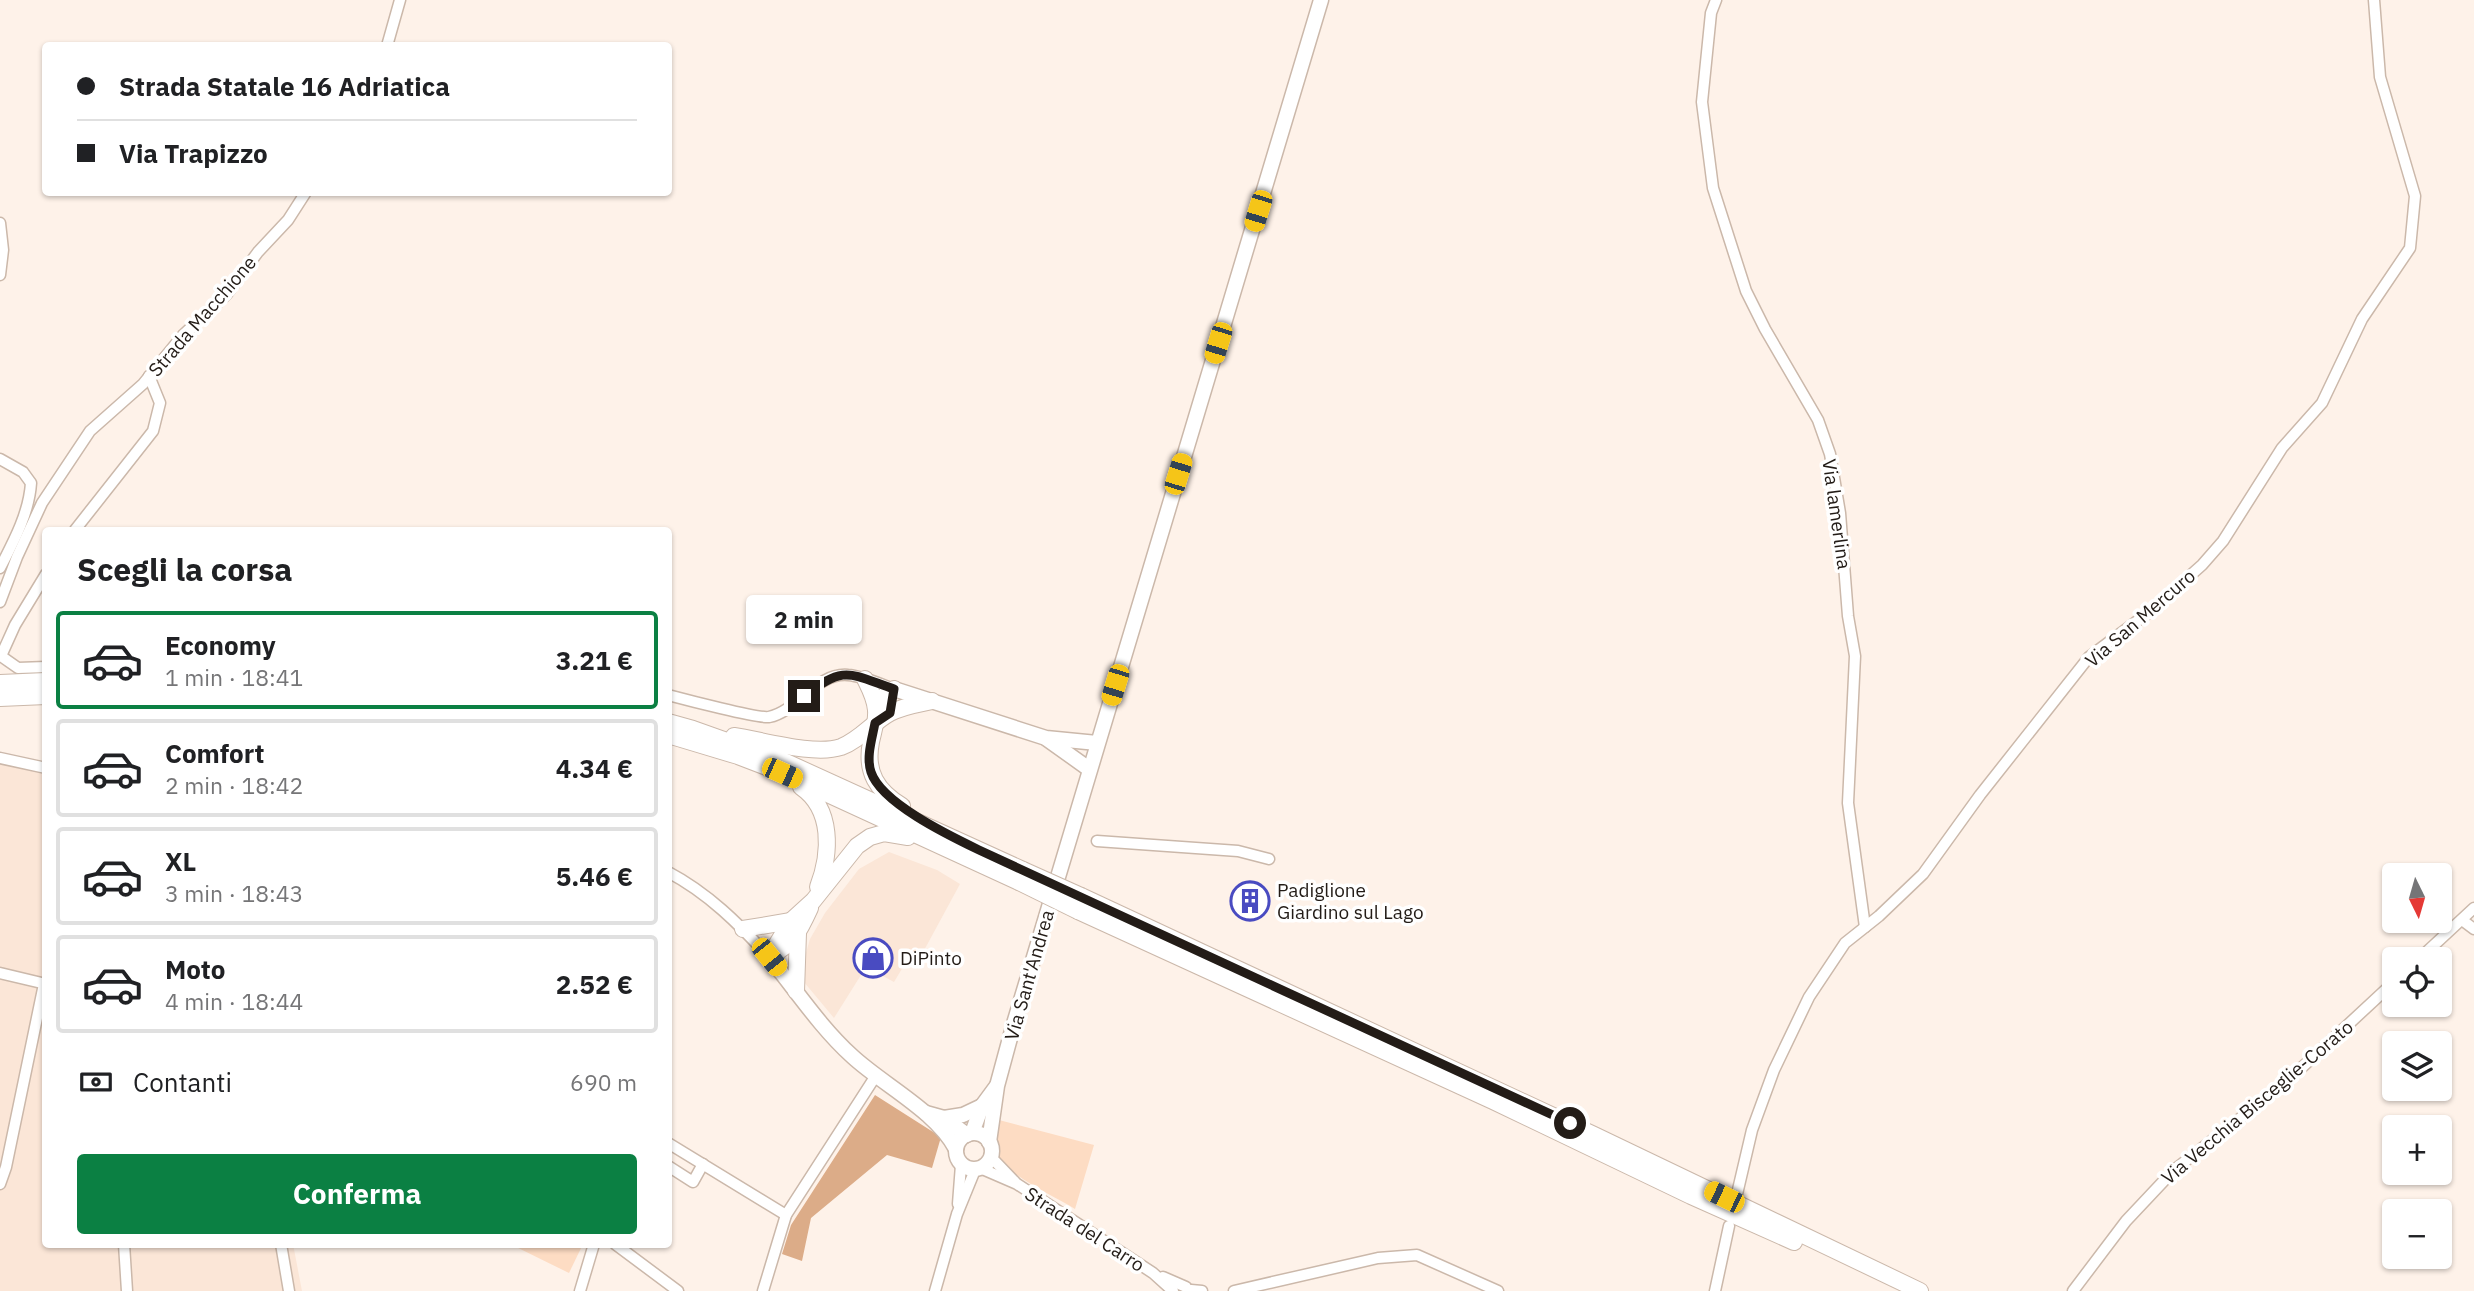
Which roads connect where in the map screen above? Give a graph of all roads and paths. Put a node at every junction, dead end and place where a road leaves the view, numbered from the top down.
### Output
1 (400, 0) edge
2 (1321, 0) edge
3 (1716, 0) edge
4 (2374, 0) edge
5 (388, 42) edge
6 (303, 196) edge
7 (0, 223) edge
8 (0, 275) edge
9 (149, 376) junction
10 (0, 459) edge
11 (77, 527) edge
12 (0, 568) edge
13 (42, 581) edge
14 (0, 602) edge
15 (1, 656) edge
16 (42, 667) edge
17 (865, 679) junction
18 (42, 681) edge
19 (0, 683) edge
20 (894, 689) junction
21 (42, 696) edge
22 (672, 696) edge
23 (0, 698) edge
24 (932, 701) junction
25 (880, 715) junction
26 (672, 723) edge
27 (693, 729) junction
28 (672, 736) edge
29 (1046, 738) junction
30 (1097, 743) junction
31 (0, 758) edge
32 (42, 767) edge
33 (1090, 769) junction
34 (782, 773) junction
35 (1097, 841) dead end
36 (954, 845) junction
37 (1269, 859) dead end
38 (672, 874) edge
39 (813, 901) junction
40 (1080, 903) junction
41 (2474, 908) edge
42 (2462, 920) junction
43 (794, 927) junction
44 (1865, 927) junction
45 (743, 929) junction
46 (2474, 929) edge
47 (2432, 947) edge
48 (769, 957) junction
49 (0, 973) edge
50 (42, 983) edge
51 (796, 991) junction
52 (2382, 993) edge
53 (42, 998) edge
54 (875, 1077) junction
55 (997, 1086) junction
56 (982, 1106) junction
57 (922, 1111) junction
58 (944, 1118) junction
59 (970, 1134) junction
60 (989, 1142) junction
61 (672, 1145) edge
62 (956, 1149) junction
63 (991, 1157) junction
64 (703, 1164) junction
65 (972, 1168) junction
66 (672, 1169) edge
67 (1001, 1179) junction
68 (0, 1184) edge
69 (1017, 1184) junction
70 (969, 1188) junction
71 (1737, 1194) dead end
72 (957, 1214) junction
73 (786, 1215) junction
74 (1729, 1226) dead end
75 (124, 1248) edge
76 (282, 1248) edge
77 (593, 1248) edge
78 (620, 1248) edge
79 (1187, 1290) edge
80 (127, 1291) edge
81 (289, 1291) edge
82 (580, 1291) edge
83 (678, 1291) edge
84 (763, 1291) edge
85 (935, 1291) edge
86 (1234, 1291) edge
87 (1498, 1291) edge
88 (1715, 1291) edge
89 (1901, 1291) edge
90 (1920, 1291) edge
91 (2073, 1291) edge

1 - 5 street
2 - 30 main road, Via Sant'Andrea
3 - 44 street, Via lamerlina
4 - 44 street, Via San Mercuro
6 - 9 street, Strada Macchione
7 - 8 street
9 - 11 street
9 - 14 street, Strada Macchione
10 - 12 street
13 - 15 street
15 - 16 street
17 - 20 street
17 - 22 street
17 - 25 highway
18 - 19 highway
20 - 24 main road
20 - 25 highway
21 - 23 highway
24 - 25 highway
24 - 29 main road
25 - 27 highway
25 - 36 highway
26 - 27 highway
27 - 36 highway
28 - 34 highway
29 - 30 main road
29 - 33 main road
30 - 33 main road, Via Sant'Andrea
31 - 32 street
33 - 55 main road, Via Sant'Andrea
34 - 36 highway
34 - 39 highway
35 - 37 street
36 - 39 highway
36 - 40 highway, bridge
38 - 45 street
39 - 43 highway
40 - 89 highway
40 - 90 highway
41 - 42 street
42 - 46 street
42 - 47 street
43 - 45 highway
43 - 48 highway
43 - 51 highway
44 - 71 street, Via San Mercuro
45 - 48 street
48 - 51 main road
49 - 50 street
51 - 54 main road
52 - 91 street, Via Vecchia Bisceglie-Corato
53 - 68 street
54 - 57 main road
54 - 73 street
55 - 56 main road, Via Sant'Andrea
55 - 60 main road, Via Sant'Andrea
56 - 58 main road
56 - 59 main road, Via Sant'Andrea
57 - 58 main road
57 - 62 main road
58 - 59 main road
59 - 60 main road
59 - 62 main road, Via Sant'Andrea
60 - 63 main road, Via Sant'Andrea
61 - 64 street
62 - 65 main road
63 - 65 main road
63 - 69 street, Strada del Carro
64 - 66 street
64 - 73 street
65 - 67 street, Strada del Carro
65 - 70 street
65 - 72 street
67 - 69 street, Strada del Carro
67 - 70 street, Strada del Carro
69 - 79 street, Strada del Carro
70 - 72 street
72 - 85 street
73 - 84 street
74 - 88 street
75 - 80 street
76 - 81 street
77 - 82 street
78 - 83 street
86 - 87 street

